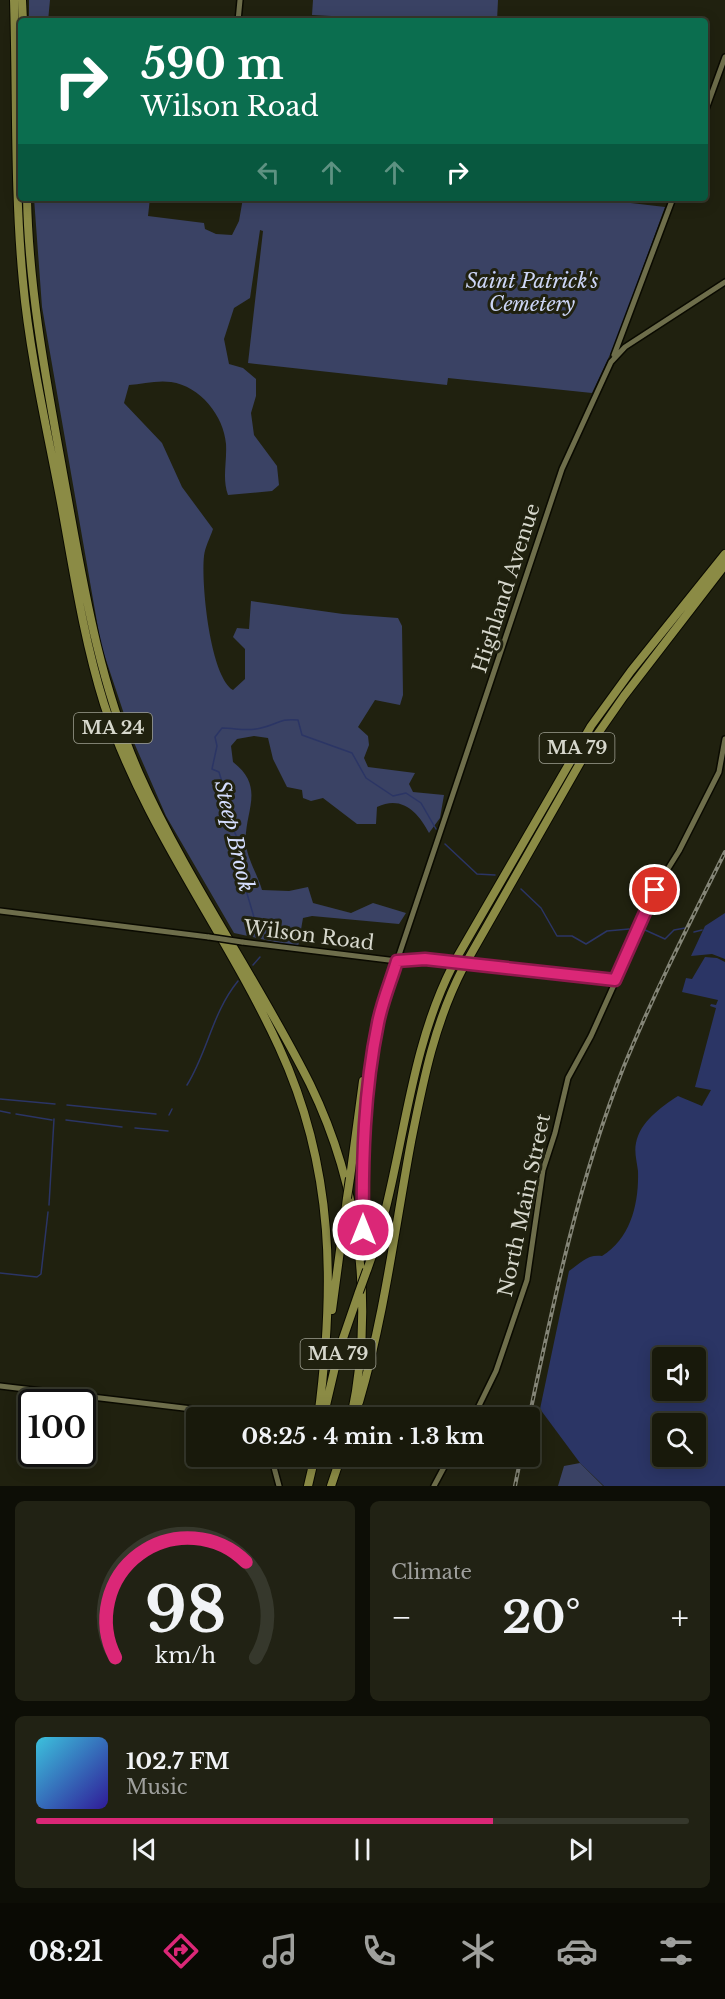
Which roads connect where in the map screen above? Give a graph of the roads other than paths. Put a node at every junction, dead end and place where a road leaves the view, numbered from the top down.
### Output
1 (12, 0) edge
2 (22, 0) edge
3 (240, 0) edge
4 (23, 18) edge
5 (238, 18) edge
6 (725, 57) edge
7 (708, 104) edge
8 (18, 140) edge
9 (19, 201) edge
10 (27, 201) edge
11 (672, 201) edge
12 (725, 282) edge
13 (611, 362) junction
14 (725, 554) edge
15 (725, 565) edge
16 (725, 739) edge
17 (0, 911) edge
18 (397, 961) junction
19 (615, 980) junction
20 (377, 1023) junction
21 (361, 1291) junction
22 (323, 1377) junction
23 (0, 1386) edge
24 (319, 1407) edge
25 (326, 1407) edge
26 (353, 1407) edge
27 (355, 1407) edge
28 (477, 1407) edge
29 (186, 1408) edge
30 (274, 1467) edge
31 (312, 1467) edge
32 (337, 1467) edge
33 (444, 1467) edge
34 (279, 1486) edge
35 (308, 1486) edge
36 (331, 1486) edge
37 (434, 1486) edge

1 - 8 highway, MA 24
2 - 4 highway
3 - 5 main road
6 - 7 main road
9 - 22 highway, MA 24
10 - 21 highway, MA 24
11 - 13 main road
12 - 13 main road, Highland Avenue
13 - 18 main road, Highland Avenue
14 - 21 highway, MA 79, bridge
15 - 27 highway, MA 79
16 - 19 main road, North Main Street
17 - 18 main road, Wilson Road, bridge
18 - 19 main road, Wilson Road
18 - 20 highway
19 - 28 main road, North Main Street
20 - 21 highway
20 - 22 highway, bridge
21 - 25 highway, MA 79
21 - 26 highway, MA 24
22 - 24 highway, MA 24
23 - 29 main road
30 - 34 main road
31 - 35 highway
32 - 36 highway
33 - 37 main road

